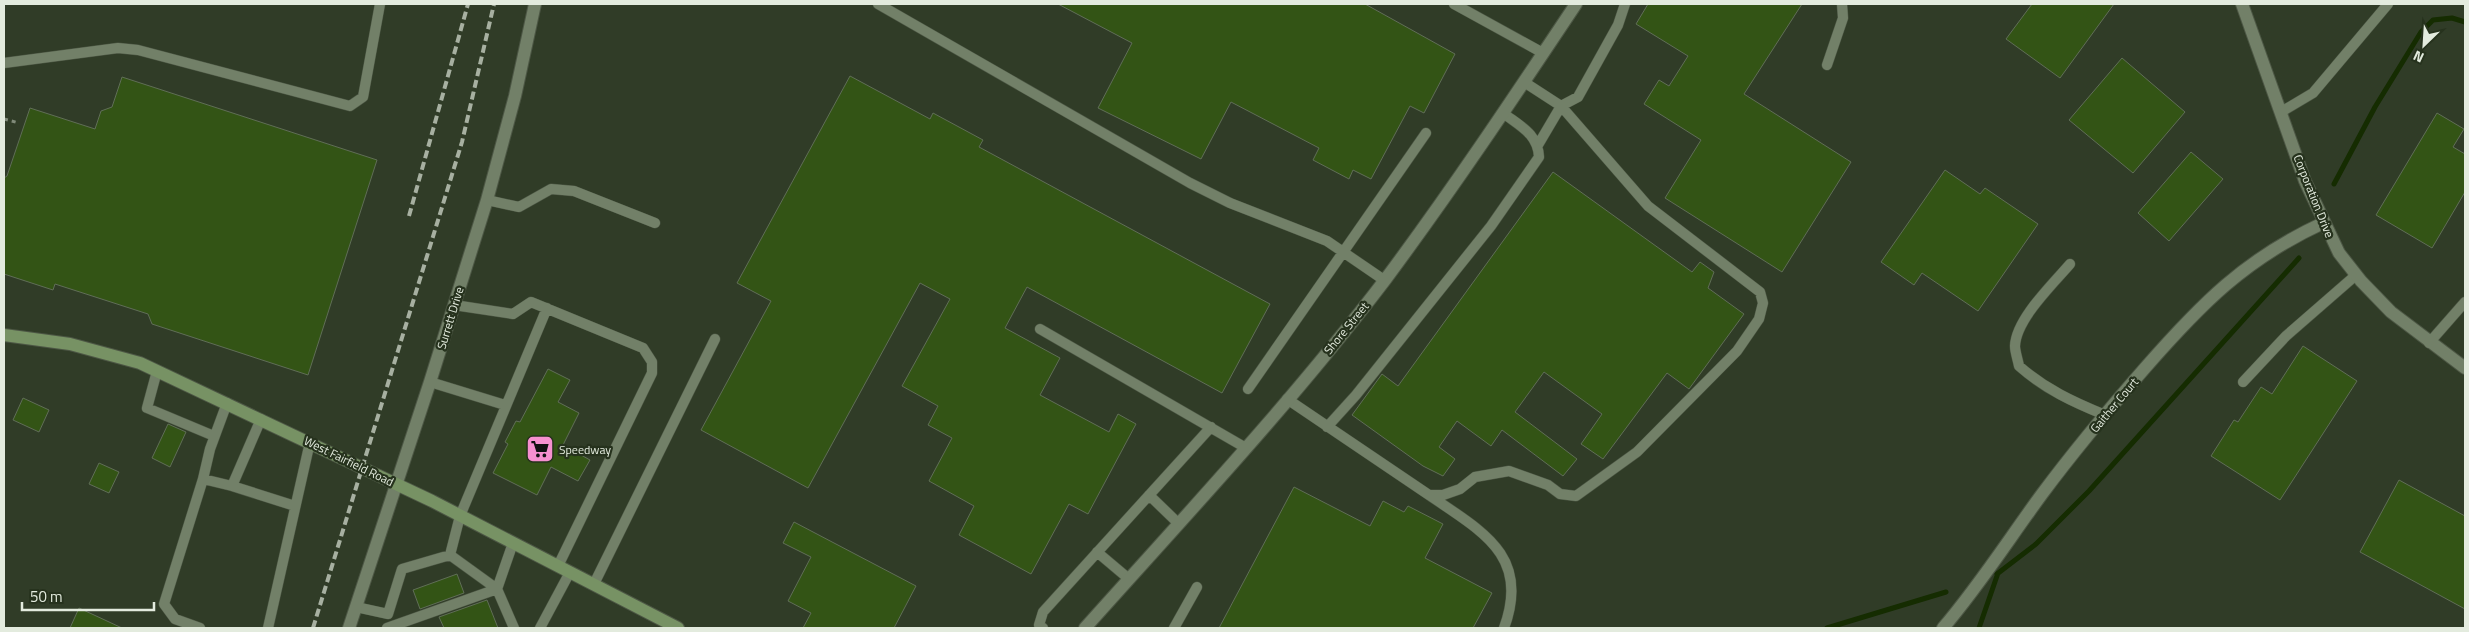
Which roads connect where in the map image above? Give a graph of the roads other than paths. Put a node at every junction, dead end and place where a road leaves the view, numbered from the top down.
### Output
1 (380, 4) edge
2 (535, 4) edge
3 (878, 4) edge
4 (1454, 4) edge
5 (1576, 4) edge
6 (1625, 4) edge
7 (1842, 4) edge
8 (2242, 4) edge
9 (2388, 4) edge
10 (1544, 53) junction
11 (4, 63) edge
12 (1827, 65) dead end
13 (1524, 82) junction
14 (1561, 106) junction
15 (2281, 112) junction
16 (1503, 113) junction
17 (1426, 133) dead end
18 (1538, 145) junction
19 (487, 200) junction
20 (655, 223) dead end
21 (2323, 223) junction
22 (1343, 251) junction
23 (2070, 264) dead end
24 (2356, 275) junction
25 (1384, 280) junction
26 (2465, 302) edge
27 (454, 305) junction
28 (547, 308) junction
29 (1040, 329) dead end
30 (4, 336) edge
31 (715, 339) dead end
32 (2429, 343) junction
33 (2465, 368) edge
34 (157, 371) junction
35 (430, 382) junction
36 (2242, 382) dead end
37 (1248, 389) dead end
38 (1287, 399) junction
39 (228, 404) junction
40 (505, 405) junction
41 (2105, 415) junction
42 (261, 419) junction
43 (1327, 427) junction
44 (1211, 428) junction
45 (214, 436) junction
46 (310, 442) junction
47 (1246, 448) junction
48 (203, 479) junction
49 (397, 484) junction
50 (232, 486) junction
51 (1149, 495) junction
52 (1428, 495) junction
53 (295, 506) junction
54 (460, 516) junction
55 (1179, 524) junction
56 (513, 543) junction
57 (1097, 552) junction
58 (450, 555) junction
59 (558, 566) junction
60 (570, 572) junction
61 (1129, 579) junction
62 (594, 584) junction
63 (1197, 587) dead end
64 (496, 589) junction
65 (356, 608) junction
66 (388, 614) junction
67 (664, 625) edge
68 (200, 628) edge
69 (268, 628) edge
70 (349, 628) edge
71 (387, 628) edge
72 (514, 628) edge
73 (540, 628) edge
74 (678, 628) edge
75 (1043, 628) edge
76 (1085, 628) edge
77 (1174, 628) edge
78 (1504, 628) edge
79 (1943, 628) edge

1 - 11 lane
2 - 19 street, Surrett Drive
3 - 22 lane
4 - 10 lane
5 - 10 street, Shore Street
6 - 14 lane
7 - 12 lane
8 - 15 street, Corporation Drive
9 - 15 lane
10 - 13 street, Shore Street
13 - 14 lane
13 - 16 street, Shore Street
14 - 18 lane
14 - 52 lane
15 - 21 street, Corporation Drive
16 - 18 lane
16 - 25 street, Shore Street
17 - 22 lane
18 - 43 lane
19 - 20 lane
19 - 27 street, Surrett Drive
21 - 24 street, Corporation Drive
21 - 41 street, Gaither Court
22 - 25 lane
22 - 37 lane
23 - 41 lane
24 - 32 street, Corporation Drive
24 - 36 lane
25 - 38 street, Shore Street
26 - 32 lane
27 - 28 lane
27 - 35 street, Surrett Drive
28 - 40 lane
28 - 59 lane
29 - 44 lane
30 - 34 main road, West Fairfield Road
31 - 62 lane
32 - 33 street, Corporation Drive
34 - 39 main road, West Fairfield Road
34 - 45 lane
35 - 40 lane
35 - 49 street, Surrett Drive
38 - 43 lane
38 - 47 street, Shore Street
39 - 42 main road, West Fairfield Road
39 - 45 lane
40 - 54 lane
41 - 79 street, Gaither Court
42 - 46 main road, West Fairfield Road
42 - 50 lane
43 - 52 lane
44 - 47 lane
44 - 51 lane
45 - 48 lane
46 - 49 main road, West Fairfield Road
46 - 53 lane
47 - 55 street, Shore Street
48 - 50 lane
48 - 68 lane
49 - 54 main road, West Fairfield Road
49 - 65 street, Surrett Drive
50 - 53 lane
51 - 55 lane
51 - 57 lane
52 - 78 lane
53 - 69 lane
54 - 56 main road, West Fairfield Road
54 - 58 lane
55 - 61 street, Shore Street
56 - 59 main road, West Fairfield Road
56 - 64 lane
57 - 61 lane
57 - 75 lane
58 - 64 lane
58 - 66 lane
59 - 60 main road, West Fairfield Road
60 - 62 main road, West Fairfield Road
60 - 73 lane
61 - 76 street, Shore Street
62 - 67 main road, West Fairfield Road
63 - 77 lane
64 - 71 lane
64 - 72 lane
65 - 66 lane
65 - 70 street, Surrett Drive
66 - 71 lane
67 - 74 main road, West Fairfield Road

